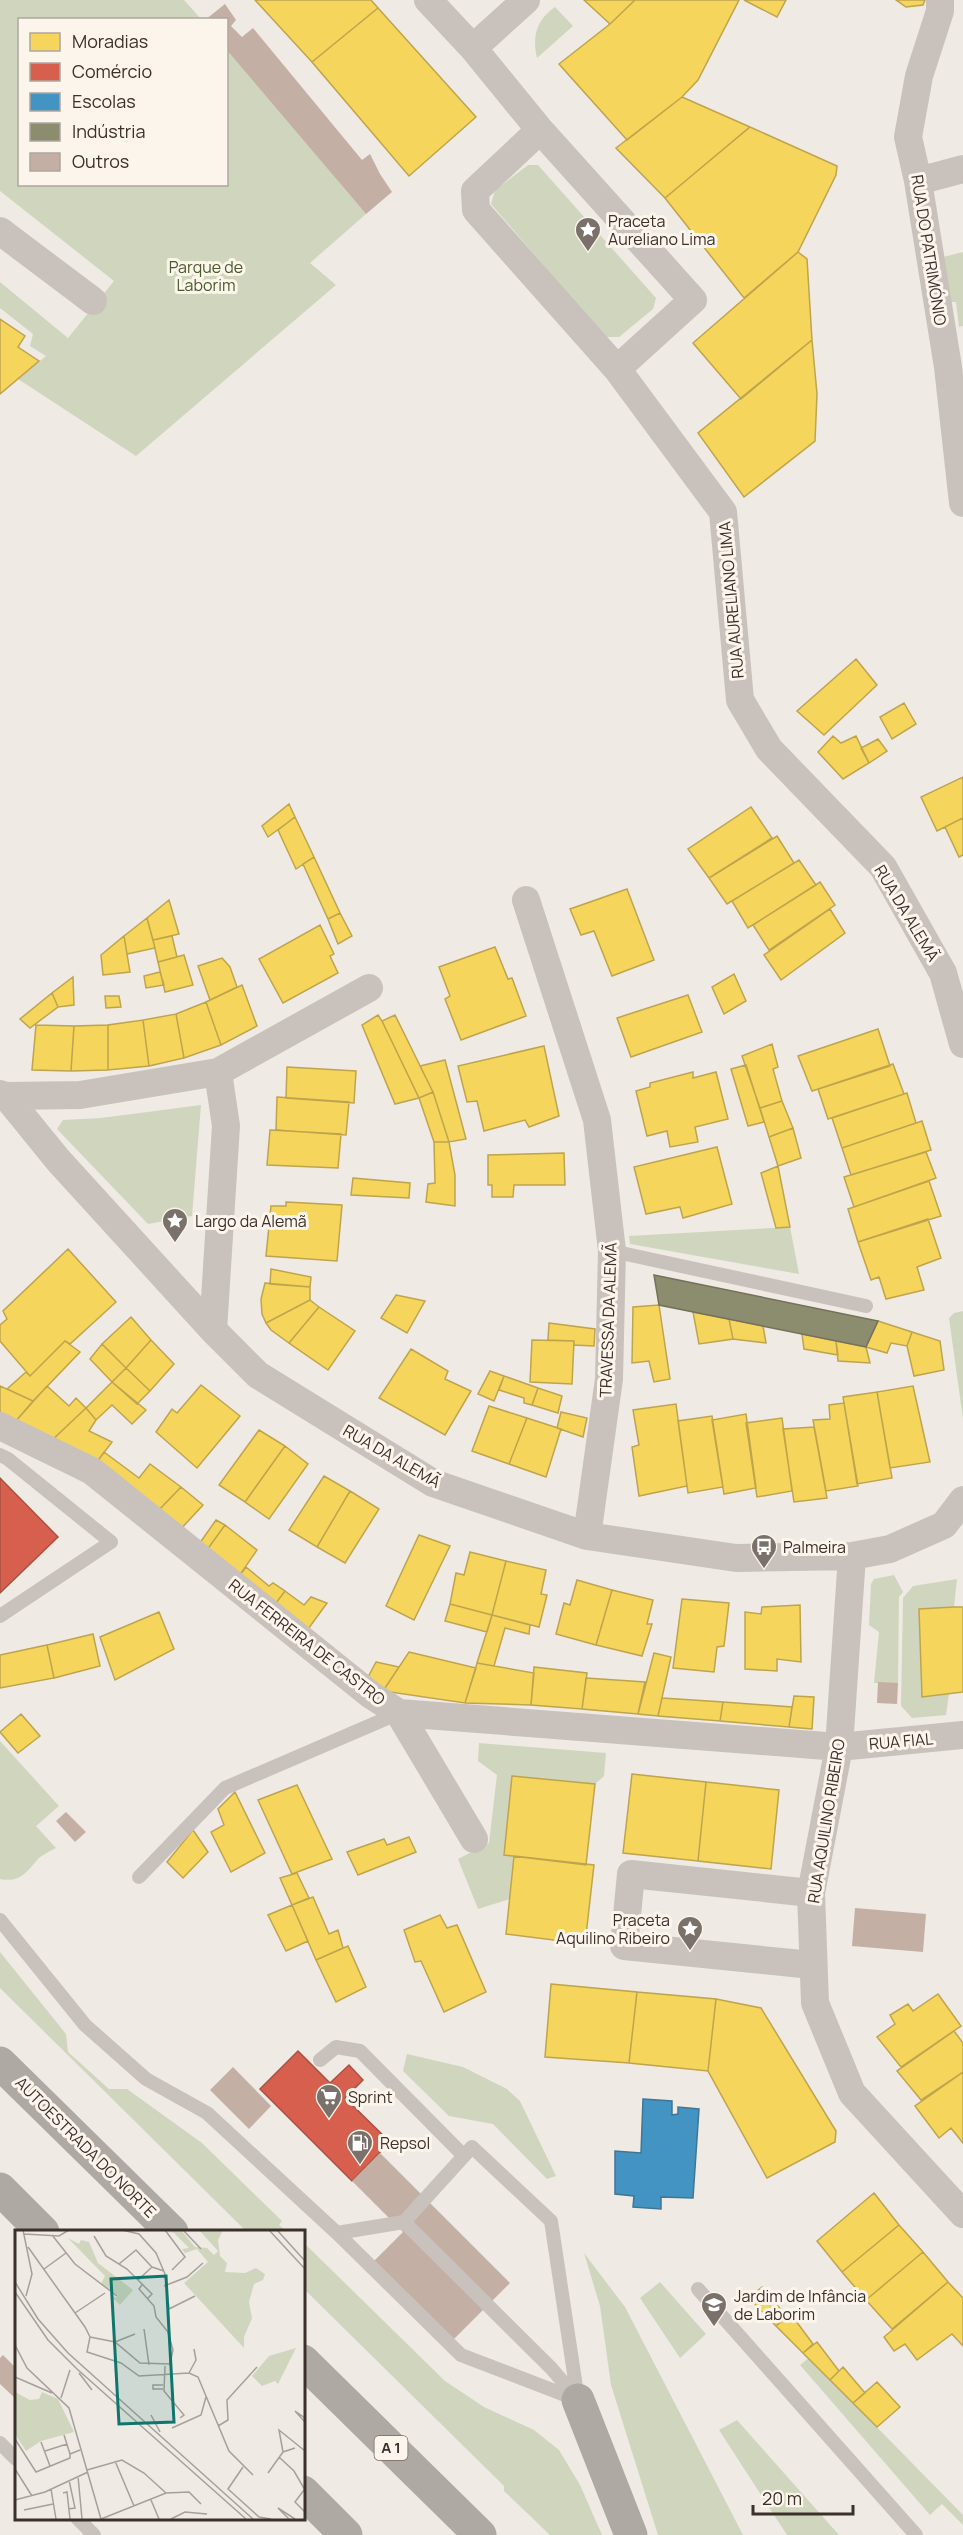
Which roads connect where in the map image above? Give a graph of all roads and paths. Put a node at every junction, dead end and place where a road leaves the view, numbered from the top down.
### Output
1 (428, 0) edge
2 (526, 0) edge
3 (940, 0) edge
4 (473, 48) junction
5 (540, 130) junction
6 (963, 169) edge
7 (918, 181) junction
8 (0, 231) edge
9 (93, 301) dead end
10 (617, 369) junction
11 (963, 503) edge
12 (769, 749) joint
13 (526, 900) dead end
14 (369, 988) dead end
15 (963, 1044) edge
16 (218, 1072) junction
17 (3, 1095) edge
18 (612, 1251) junction
19 (866, 1306) dead end
20 (213, 1330) junction
21 (0, 1426) edge
22 (0, 1455) edge
23 (963, 1500) edge
24 (954, 1529) edge
25 (587, 1536) junction
26 (852, 1557) junction
27 (0, 1616) edge
28 (399, 1713) junction
29 (963, 1736) edge
30 (839, 1747) junction
31 (474, 1839) dead end
32 (139, 1876) dead end
33 (812, 1893) junction
34 (0, 1920) edge
35 (812, 1965) junction
36 (320, 2060) dead end
37 (0, 2062) edge
38 (464, 2156) junction
39 (0, 2189) edge
40 (963, 2214) edge
41 (404, 2222) junction
42 (41, 2230) edge
43 (170, 2230) edge
44 (337, 2233) junction
45 (698, 2289) dead end
46 (304, 2362) edge
47 (578, 2400) junction
48 (0, 2442) edge
49 (15, 2458) edge
50 (304, 2493) edge
51 (79, 2520) edge
52 (94, 2535) edge
53 (346, 2535) edge
54 (480, 2535) edge
55 (631, 2535) edge
56 (916, 2535) edge

1 - 4 street
2 - 4 street
3 - 7 street, RUA DO PATRIMÓNIO
4 - 5 street
5 - 10 street
5 - 10 street
6 - 7 street
7 - 11 street, RUA DO PATRIMÓNIO
8 - 9 street
10 - 12 street, RUA AURELIANO LIMA
12 - 15 street, RUA DA ALEMÃ
13 - 18 street, TRAVESSA DA ALEMÃ
14 - 16 street
16 - 17 street
16 - 20 street
17 - 20 street, RUA DA ALEMÃ
18 - 19 lane
18 - 25 street, TRAVESSA DA ALEMÃ
20 - 25 street, RUA DA ALEMÃ
21 - 28 street, RUA FERREIRA DE CASTRO
22 - 27 lane
23 - 24 street, RUA DA ALEMÃ
24 - 26 street, RUA DA ALEMÃ
25 - 26 street, RUA DA ALEMÃ
26 - 30 street, RUA AQUILINO RIBEIRO
28 - 30 street, RUA FERREIRA DE CASTRO
28 - 31 street
28 - 32 lane
29 - 30 street, RUA FIAL
30 - 33 street, RUA AQUILINO RIBEIRO
33 - 35 street, RUA AQUILINO RIBEIRO
33 - 35 street
34 - 44 lane
35 - 40 street, RUA AQUILINO RIBEIRO
36 - 38 lane
37 - 43 highway, AUTOESTRADA DO NORTE
38 - 41 lane
38 - 47 lane
39 - 42 highway
41 - 44 lane
41 - 47 lane
44 - 47 lane
45 - 56 lane
46 - 54 highway, A 1
47 - 55 highway
48 - 49 lane
50 - 53 highway
51 - 52 lane

